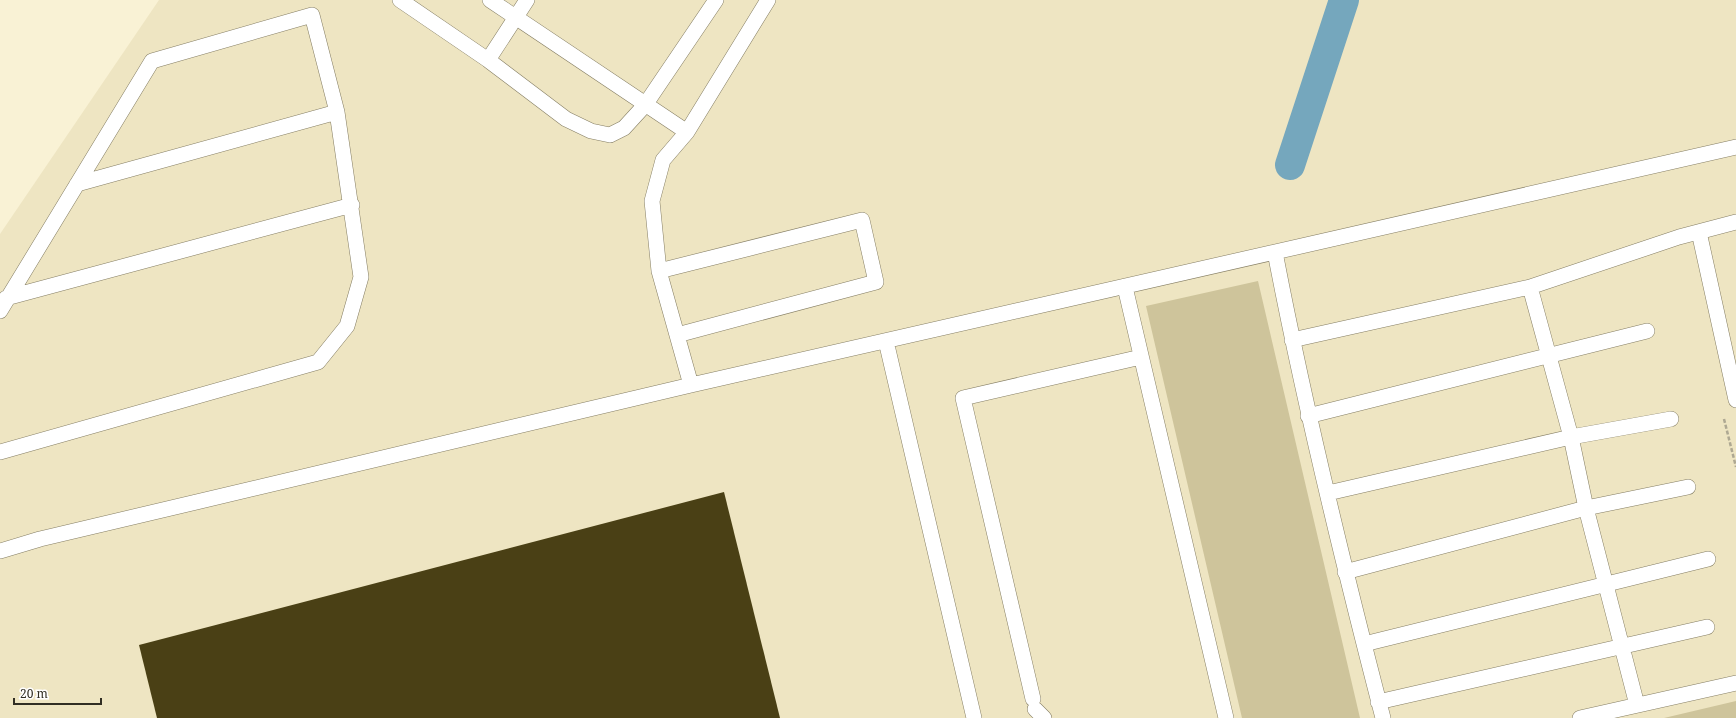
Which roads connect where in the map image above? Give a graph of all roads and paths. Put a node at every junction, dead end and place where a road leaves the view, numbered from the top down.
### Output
1 (400, 0) edge
2 (490, 0) edge
3 (527, 0) edge
4 (716, 0) edge
5 (768, 0) edge
6 (516, 17) junction
7 (488, 60) junction
8 (646, 105) junction
9 (337, 112) junction
10 (687, 132) junction
11 (1736, 147) edge
12 (77, 184) junction
13 (352, 205) junction
14 (1736, 222) edge
15 (1698, 232) junction
16 (1276, 252) junction
17 (659, 271) junction
18 (1125, 286) junction
19 (1530, 287) junction
20 (3, 304) edge
21 (1647, 330) dead end
22 (677, 335) junction
23 (1292, 340) junction
24 (886, 341) junction
25 (1549, 354) junction
26 (1142, 357) junction
27 (691, 386) junction
28 (1736, 400) edge
29 (1308, 416) junction
30 (1671, 419) dead end
31 (1571, 437) junction
32 (0, 452) edge
33 (1688, 487) dead end
34 (1328, 493) junction
35 (1586, 508) junction
36 (0, 551) edge
37 (1708, 559) dead end
38 (1345, 572) junction
39 (1606, 585) junction
40 (1707, 627) dead end
41 (1364, 644) junction
42 (1620, 647) junction
43 (1736, 682) edge
44 (1378, 702) junction
45 (1637, 705) junction
46 (1037, 708) edge
47 (974, 718) edge
48 (1226, 718) edge
49 (1382, 718) edge
50 (1580, 718) edge

1 - 7 lane
2 - 6 lane
3 - 6 lane
4 - 8 lane
5 - 10 lane
6 - 7 lane
6 - 8 lane
7 - 8 lane
8 - 10 lane
9 - 12 lane
9 - 12 lane
9 - 13 lane
10 - 17 lane
11 - 16 lane
12 - 20 lane
13 - 20 lane
13 - 32 lane
14 - 15 lane
15 - 19 lane
15 - 28 lane
16 - 18 lane
16 - 23 lane
17 - 22 lane
17 - 22 lane
18 - 24 lane
18 - 26 lane
19 - 23 lane
19 - 25 lane
21 - 25 lane
22 - 27 lane
23 - 29 lane
24 - 27 lane
24 - 47 lane
25 - 29 lane
25 - 31 lane
26 - 46 lane
26 - 48 lane
27 - 36 lane
29 - 34 lane
30 - 31 lane
31 - 34 lane
31 - 35 lane
33 - 35 lane
34 - 38 lane
35 - 38 lane
35 - 39 lane
37 - 39 lane
38 - 41 lane
39 - 41 lane
39 - 42 lane
40 - 42 lane
41 - 44 lane
42 - 44 lane
42 - 45 lane
43 - 45 lane
44 - 49 lane
45 - 50 lane

